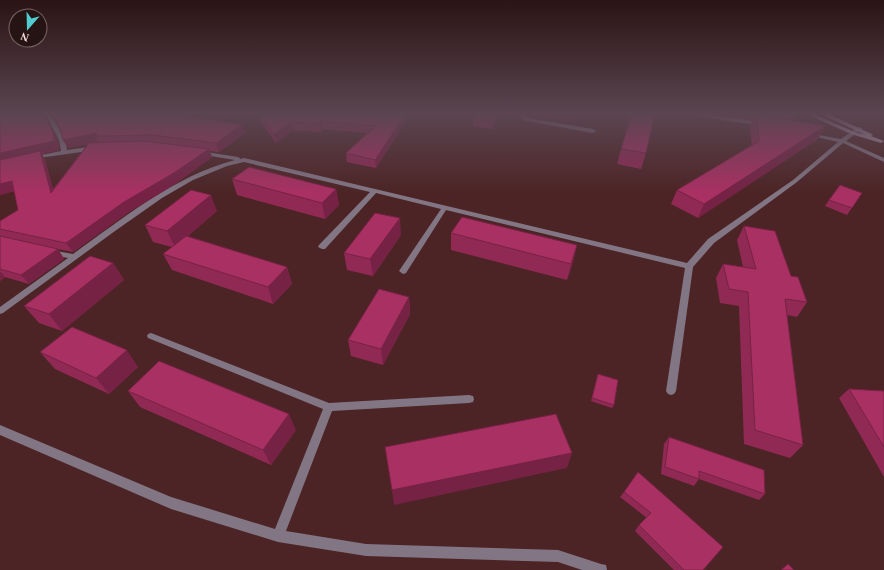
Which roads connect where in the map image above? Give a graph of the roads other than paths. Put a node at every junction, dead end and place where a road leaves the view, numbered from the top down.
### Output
1 (62, 140) edge
2 (836, 140) edge
3 (842, 141) junction
4 (104, 148) edge
5 (191, 151) edge
6 (64, 152) junction
7 (26, 160) edge
8 (244, 160) junction
9 (884, 160) edge
10 (374, 192) junction
11 (444, 209) junction
12 (322, 247) dead end
13 (44, 250) edge
14 (74, 257) junction
15 (689, 266) junction
16 (403, 271) dead end
17 (0, 311) edge
18 (151, 336) dead end
19 (671, 391) dead end
20 (469, 398) dead end
21 (329, 407) junction
22 (0, 430) edge
23 (278, 536) junction
24 (601, 570) edge

1 - 6 street
2 - 3 street
3 - 9 street
3 - 15 street
4 - 6 street
5 - 8 street
6 - 7 street
8 - 10 street
8 - 14 street
10 - 11 street
10 - 12 street
11 - 15 street
11 - 16 street
13 - 14 street
14 - 17 street
15 - 19 street
18 - 21 street
20 - 21 street
21 - 23 street
22 - 23 street
23 - 24 street

